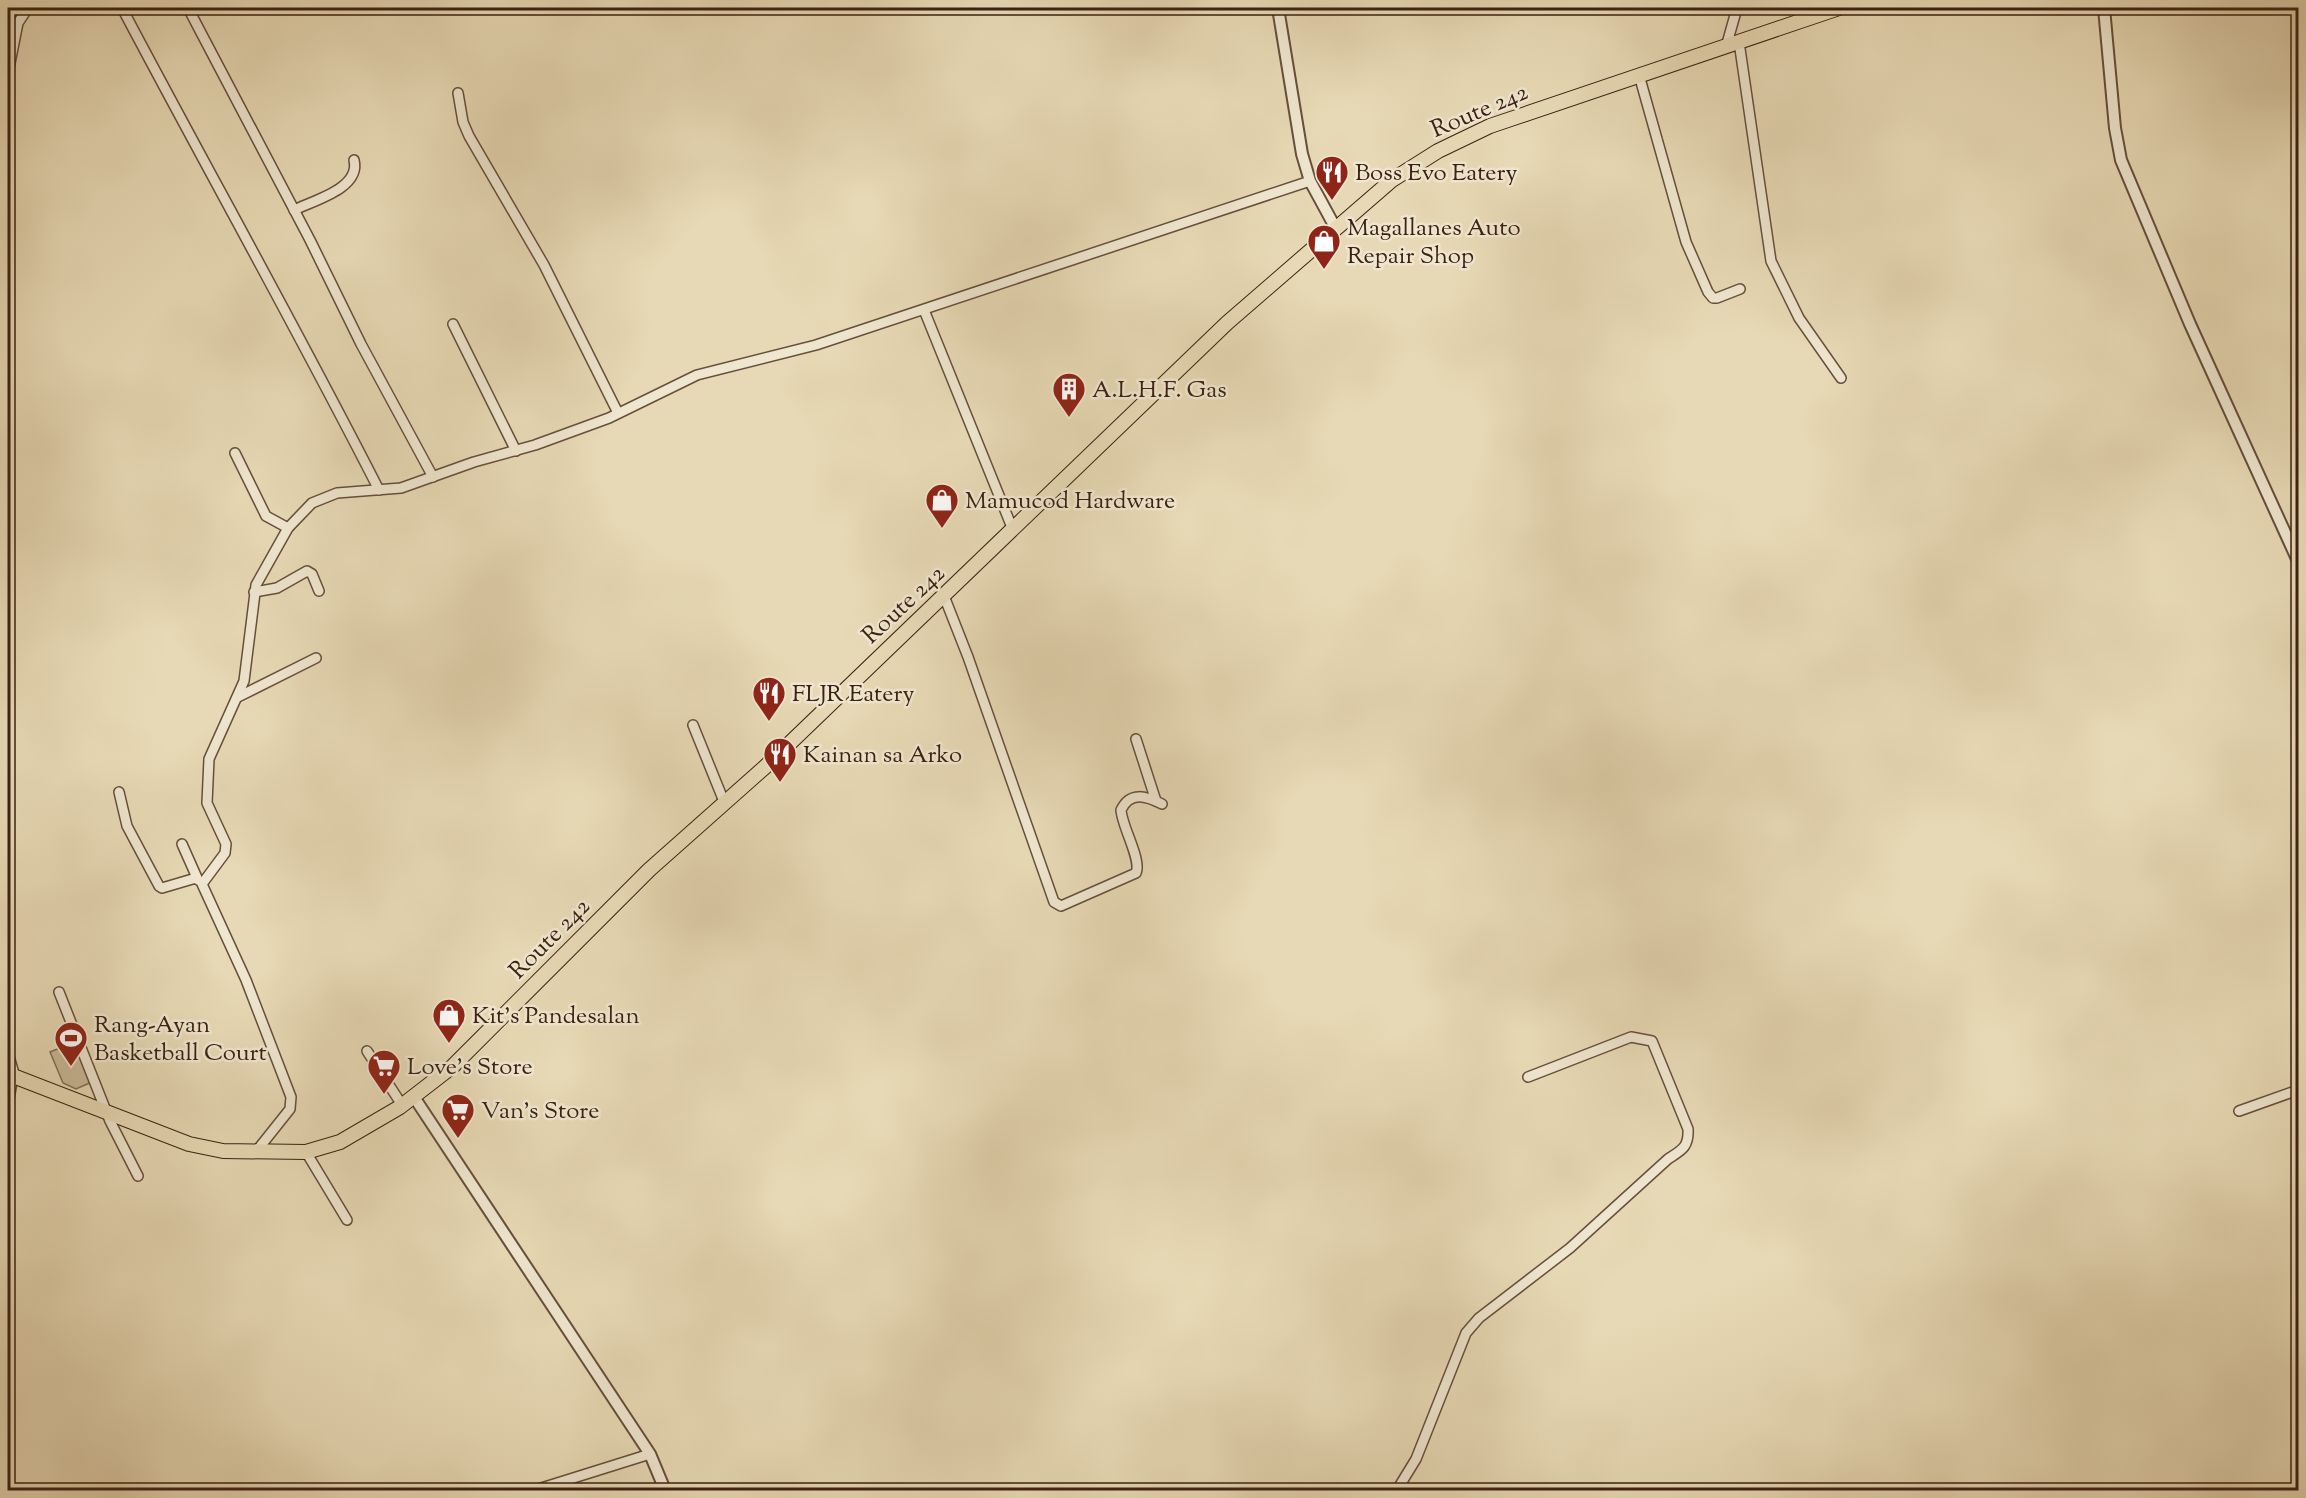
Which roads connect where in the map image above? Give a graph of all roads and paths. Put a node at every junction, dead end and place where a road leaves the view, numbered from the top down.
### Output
1 (28, 8) edge
2 (122, 8) edge
3 (188, 8) edge
4 (1278, 8) edge
5 (1737, 8) edge
6 (1839, 8) edge
7 (2104, 8) edge
8 (1733, 44) junction
9 (8, 73) edge
10 (1639, 75) junction
11 (458, 93) dead end
12 (354, 160) dead end
13 (1310, 181) junction
14 (294, 210) junction
15 (1335, 227) junction
16 (1740, 289) dead end
17 (924, 310) junction
18 (453, 324) dead end
19 (1841, 378) dead end
20 (618, 413) junction
21 (516, 450) junction
22 (235, 453) dead end
23 (433, 477) junction
24 (379, 490) junction
25 (288, 528) junction
26 (1013, 530) junction
27 (2298, 561) edge
28 (319, 591) dead end
29 (254, 592) junction
30 (944, 596) junction
31 (316, 658) dead end
32 (238, 697) junction
33 (693, 725) dead end
34 (1136, 739) dead end
35 (119, 792) dead end
36 (725, 804) junction
37 (182, 844) dead end
38 (199, 881) junction
39 (59, 992) dead end
40 (367, 1051) dead end
41 (8, 1053) edge
42 (12, 1075) edge
43 (1528, 1077) dead end
44 (2298, 1090) edge
45 (408, 1101) junction
46 (8, 1105) edge
47 (2239, 1111) dead end
48 (106, 1112) junction
49 (306, 1152) junction
50 (255, 1153) junction
51 (138, 1176) dead end
52 (347, 1220) dead end
53 (650, 1454) junction
54 (535, 1491) edge
55 (665, 1491) edge
56 (1397, 1491) edge

1 - 9 street
2 - 24 street
3 - 14 street
4 - 13 street
5 - 8 street
6 - 8 main road, Route 242
7 - 27 street
8 - 10 main road, Route 242
8 - 19 street
10 - 15 main road, Route 242
10 - 16 street
11 - 20 street
12 - 14 street
13 - 15 street
13 - 17 street
14 - 23 street
15 - 26 main road, Route 242
17 - 20 street
17 - 26 street
18 - 21 street
20 - 21 street
21 - 23 street
22 - 25 street
23 - 24 street
24 - 25 street
25 - 29 street
26 - 30 main road, Route 242
28 - 29 street
29 - 32 street
30 - 34 street
30 - 36 main road, Route 242
31 - 32 street
32 - 38 street
33 - 36 street
35 - 38 street
36 - 45 main road, Route 242
37 - 38 street
38 - 50 street
39 - 48 street
40 - 45 street
41 - 42 street
42 - 46 street
42 - 48 main road, Route 242
43 - 56 street
44 - 47 street
45 - 49 main road, Route 242
45 - 53 street
48 - 50 main road, Route 242
48 - 51 street
49 - 50 main road, Route 242
49 - 52 street
53 - 54 street
53 - 55 street

